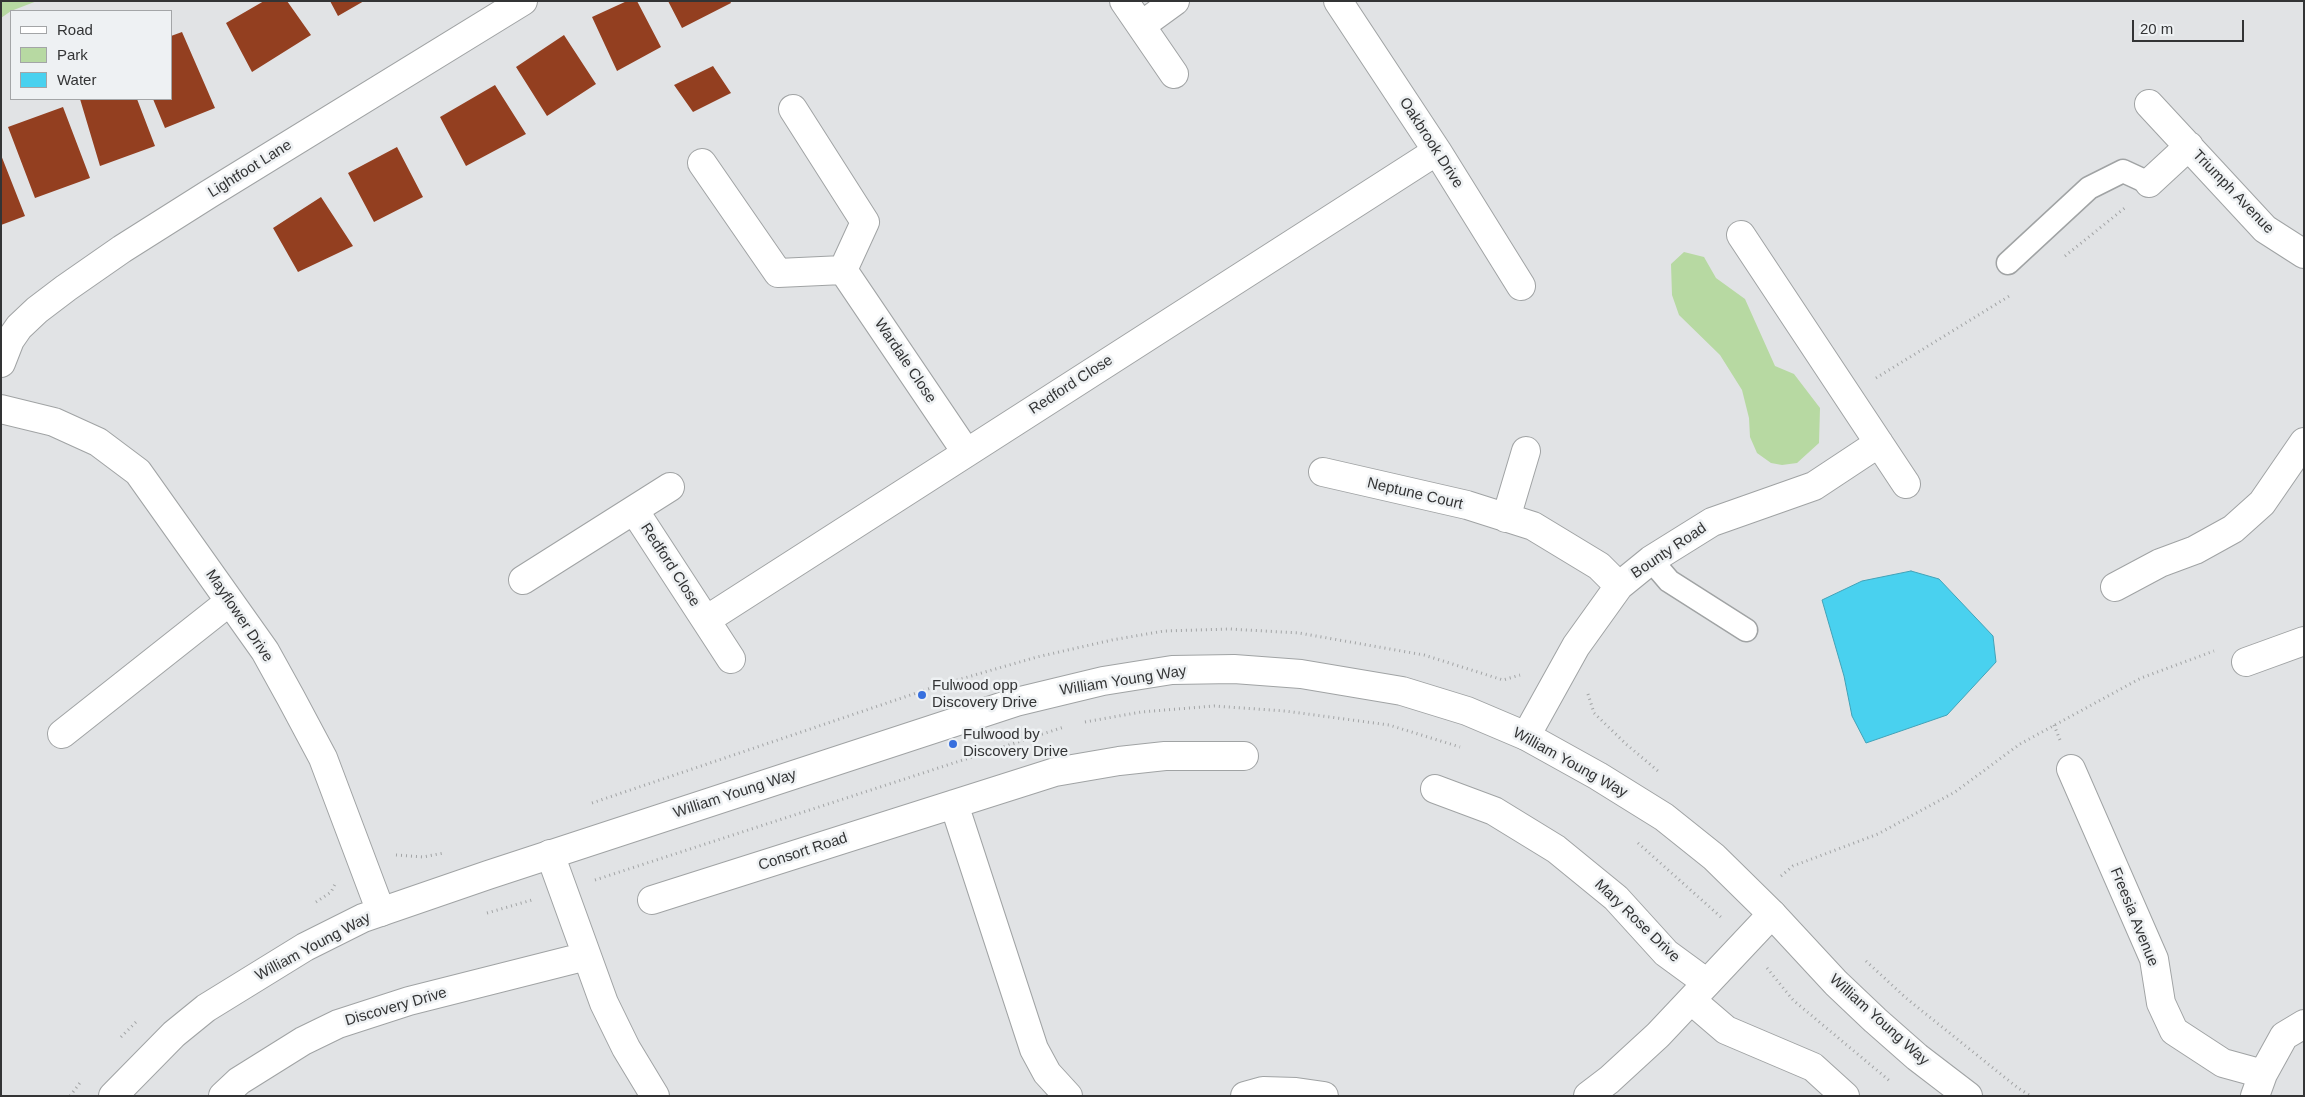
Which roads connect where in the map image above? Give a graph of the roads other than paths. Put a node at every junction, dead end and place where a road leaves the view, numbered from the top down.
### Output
1 (523, 1) edge
2 (1124, 1) edge
3 (1175, 1) edge
4 (1338, 1) edge
5 (1142, 25) junction
6 (1174, 74) dead end
7 (2149, 104) dead end
8 (793, 109) dead end
9 (2188, 146) junction
10 (1437, 150) junction
11 (702, 163) dead end
12 (2149, 183) joint
13 (1741, 235) dead end
14 (2304, 254) edge
15 (2008, 263) dead end
16 (843, 270) junction
17 (1521, 286) dead end
18 (1, 363) edge
19 (1, 409) edge
20 (2304, 442) edge
21 (1878, 443) junction
22 (1526, 451) dead end
23 (966, 452) junction
24 (1323, 472) dead end
25 (1906, 484) dead end
26 (670, 487) dead end
27 (634, 510) junction
28 (1506, 518) junction
29 (1651, 560) junction
30 (523, 580) dead end
31 (1619, 586) junction
32 (2115, 587) dead end
33 (229, 602) junction
34 (706, 620) junction
35 (1746, 630) dead end
36 (2304, 641) edge
37 (731, 659) dead end
38 (2246, 662) dead end
39 (62, 734) dead end
40 (1526, 736) junction
41 (1244, 756) dead end
42 (2071, 768) dead end
43 (1435, 789) dead end
44 (954, 804) junction
45 (550, 854) junction
46 (652, 900) dead end
47 (381, 912) junction
48 (1772, 914) junction
49 (587, 956) junction
50 (1699, 992) junction
51 (2304, 1024) edge
52 (2259, 1085) edge
53 (113, 1096) edge
54 (223, 1096) edge
55 (655, 1096) edge
56 (1068, 1096) edge
57 (1245, 1096) edge
58 (1324, 1096) edge
59 (1588, 1096) edge
60 (1845, 1096) edge
61 (1968, 1096) edge

1 - 18 street, Lightfoot Lane
2 - 5 street
3 - 5 street
4 - 10 street, Oakbrook Drive
5 - 6 street
7 - 9 street, Triumph Avenue
8 - 16 street
9 - 12 street, Triumph Avenue
9 - 14 street, Triumph Avenue
10 - 17 street, Oakbrook Drive
10 - 23 street, Redford Close
11 - 16 street
12 - 15 lane
13 - 21 street
16 - 23 street, Wardale Close
19 - 33 street, Mayflower Drive
20 - 32 street
21 - 25 street
21 - 29 street, Bounty Road
22 - 28 street
23 - 34 street, Redford Close
24 - 28 street, Neptune Court
26 - 27 street, Redford Close
27 - 30 street, Redford Close
27 - 34 street, Redford Close
28 - 31 street, Neptune Court
29 - 31 street, Bounty Road
29 - 35 lane
31 - 40 street, Bounty Road
33 - 39 street
33 - 47 street, Mayflower Drive
34 - 37 street, Redford Close
36 - 38 street
40 - 45 street, William Young Way
40 - 48 street, William Young Way
41 - 44 street, Consort Road
42 - 52 street, Freesia Avenue
43 - 50 street, Mary Rose Drive
44 - 46 street, Consort Road
44 - 56 street
45 - 47 street, William Young Way
45 - 49 street
47 - 53 street, William Young Way
48 - 50 street
48 - 61 street, William Young Way
49 - 54 street, Discovery Drive
49 - 55 street
50 - 59 street
50 - 60 street, Mary Rose Drive
51 - 52 street, Freesia Avenue
57 - 58 street

